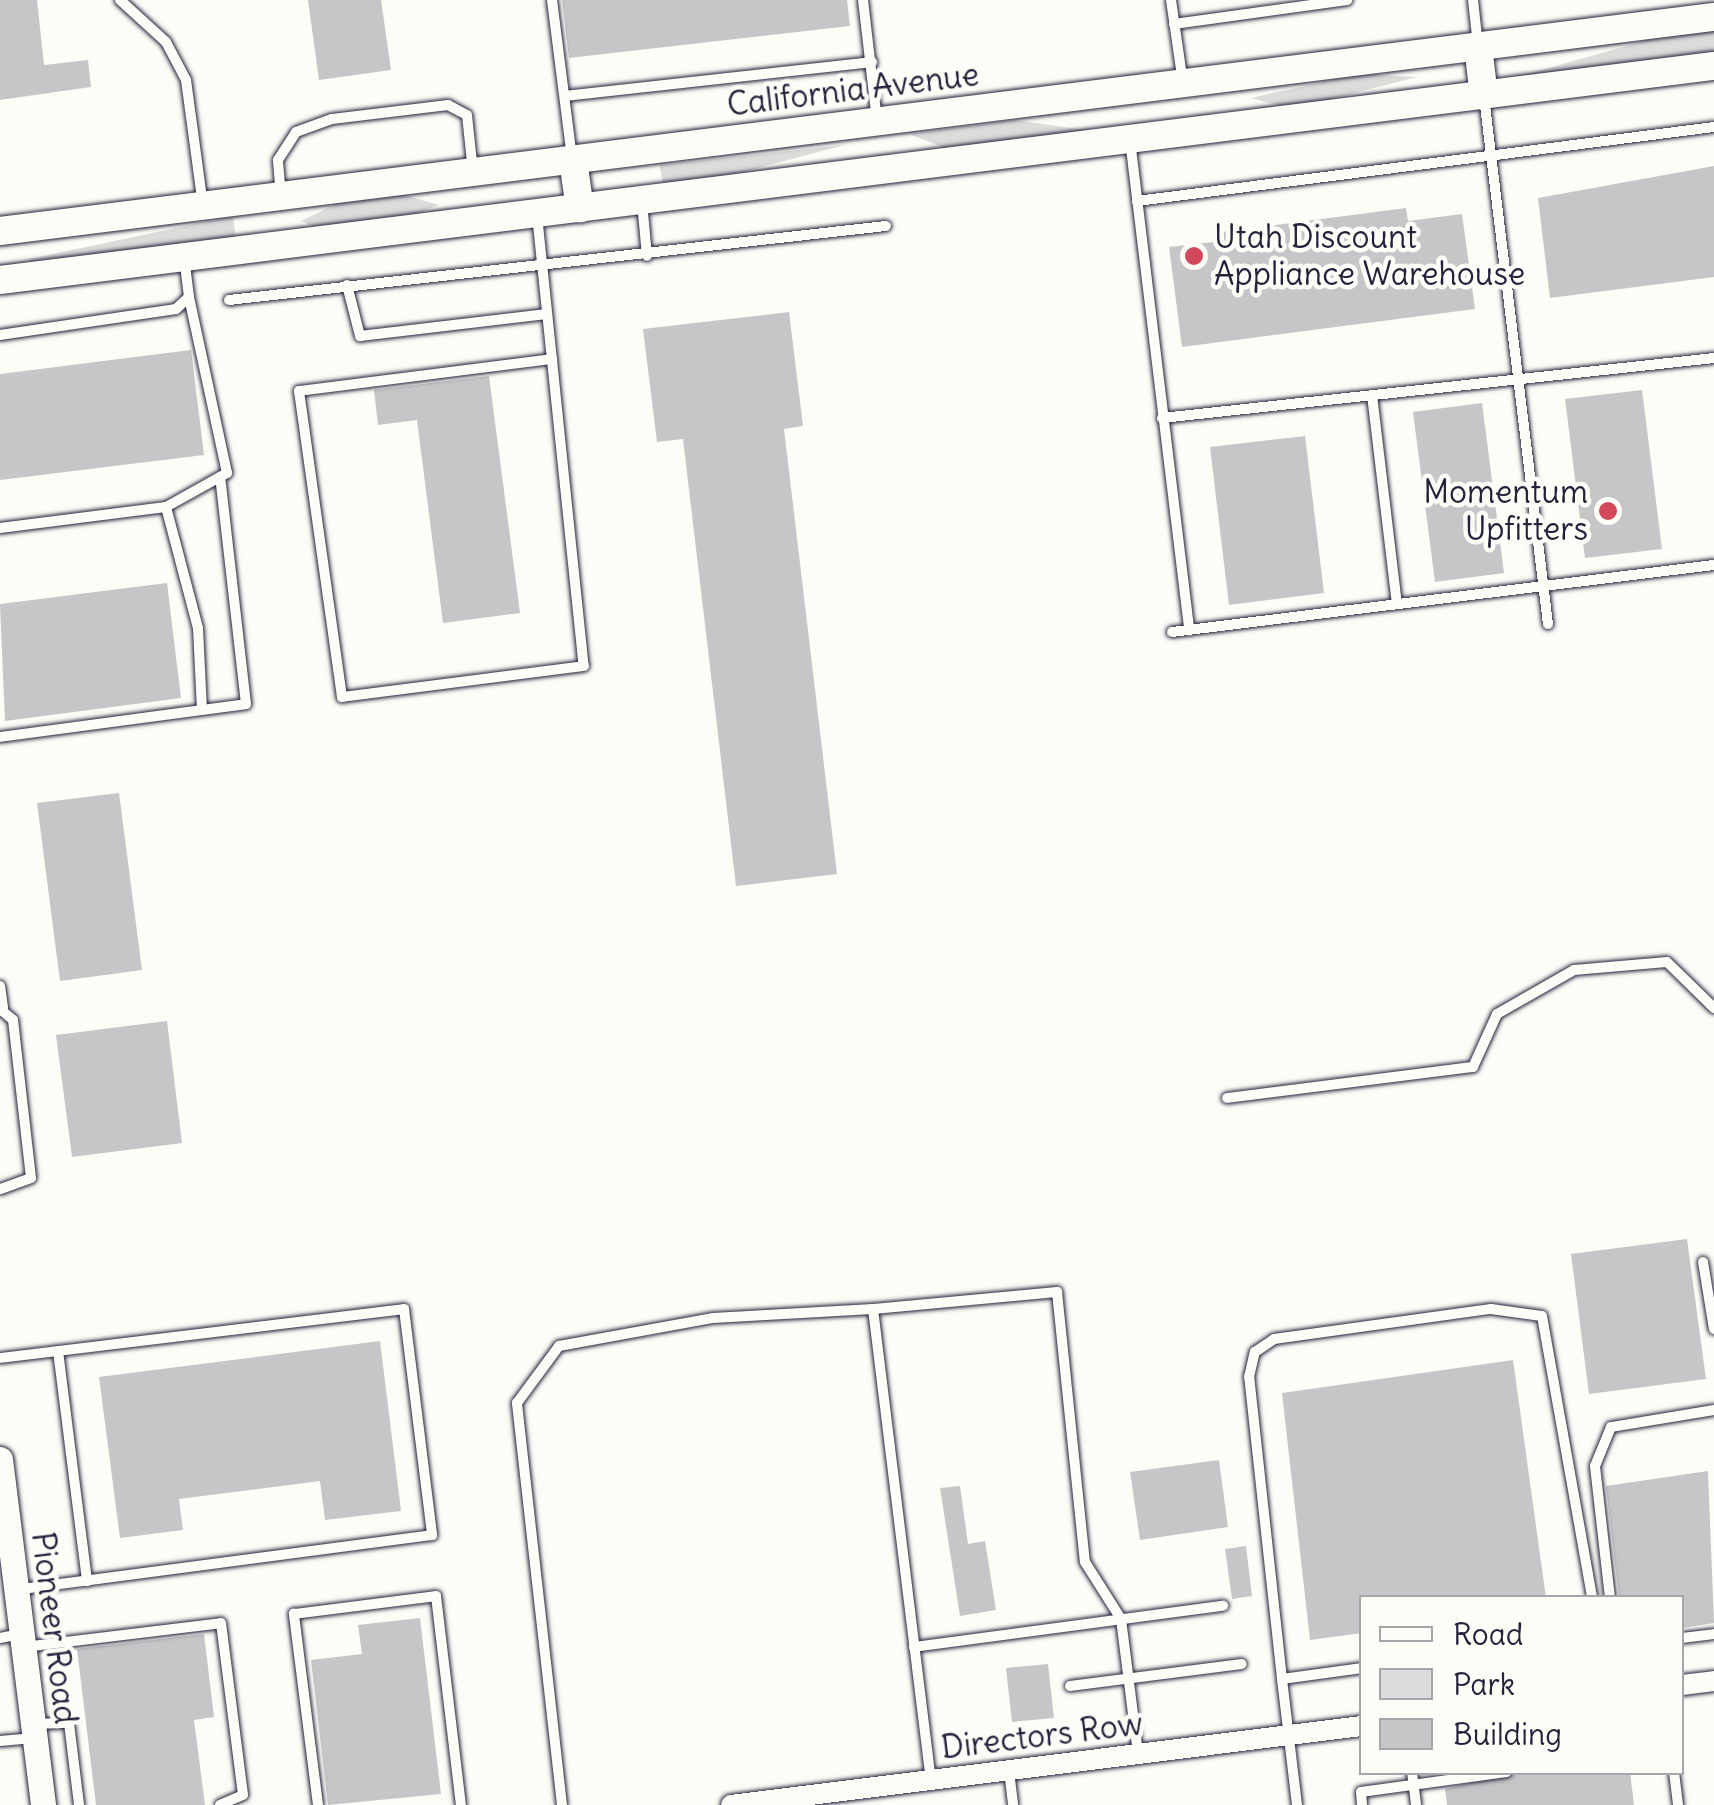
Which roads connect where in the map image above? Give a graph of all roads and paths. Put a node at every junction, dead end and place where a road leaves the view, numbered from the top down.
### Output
1 (120, 0) edge
2 (552, 0) edge
3 (863, 0) edge
4 (1170, 0) edge
5 (1347, 0) edge
6 (1473, 0) edge
7 (1714, 17) edge
8 (1174, 24) junction
9 (1478, 46) junction
10 (872, 62) junction
11 (1714, 66) edge
12 (1170, 85) junction
13 (564, 96) junction
14 (1484, 96) junction
15 (876, 122) junction
16 (1714, 127) edge
17 (1163, 136) junction
18 (1130, 140) junction
19 (1492, 157) junction
20 (573, 160) junction
21 (882, 171) junction
22 (473, 172) junction
23 (281, 197) junction
24 (642, 201) junction
25 (1136, 201) junction
26 (204, 206) junction
27 (580, 209) junction
28 (536, 214) junction
29 (480, 221) junction
30 (886, 226) dead end
31 (0, 231) edge
32 (286, 246) junction
33 (648, 256) junction
34 (184, 258) junction
35 (542, 268) junction
36 (0, 280) edge
37 (347, 285) junction
38 (190, 298) junction
39 (230, 300) dead end
40 (547, 314) junction
41 (0, 335) edge
42 (1714, 358) edge
43 (552, 359) junction
44 (1519, 379) junction
45 (1372, 395) junction
46 (1162, 418) junction
47 (220, 478) junction
48 (166, 506) junction
49 (0, 528) edge
50 (1714, 566) edge
51 (1545, 586) junction
52 (1397, 604) junction
53 (1548, 624) dead end
54 (1189, 630) junction
55 (1172, 632) dead end
56 (202, 709) junction
57 (0, 737) edge
58 (0, 986) edge
59 (2, 1008) edge
60 (1714, 1008) edge
61 (1227, 1098) dead end
62 (0, 1188) edge
63 (1703, 1262) dead end
64 (872, 1309) junction
65 (1714, 1330) edge
66 (58, 1351) junction
67 (0, 1358) edge
68 (1714, 1410) edge
69 (1, 1477) edge
70 (87, 1581) junction
71 (16, 1590) junction
72 (1591, 1595) edge
73 (1610, 1595) edge
74 (1224, 1606) dead end
75 (1120, 1620) junction
76 (1714, 1634) edge
77 (1684, 1638) edge
78 (15, 1639) edge
79 (914, 1647) junction
80 (1242, 1664) dead end
81 (1359, 1668) edge
82 (1128, 1678) junction
83 (1282, 1679) junction
84 (1714, 1681) edge
85 (1684, 1685) edge
86 (1070, 1686) dead end
87 (1359, 1726) edge
88 (34, 1731) junction
89 (1288, 1735) junction
90 (0, 1742) edge
91 (1138, 1754) junction
92 (1008, 1770) junction
93 (1467, 1775) edge
94 (1674, 1775) edge
95 (1413, 1779) edge
96 (931, 1780) junction
97 (817, 1800) edge
98 (44, 1805) edge
99 (79, 1805) edge
100 (220, 1805) edge
101 (318, 1805) edge
102 (461, 1805) edge
103 (562, 1805) edge
104 (731, 1805) edge
105 (1013, 1805) edge
106 (1296, 1805) edge
107 (1362, 1805) edge
108 (1416, 1805) edge
109 (1678, 1805) edge

1 - 26 lane
2 - 13 lane
3 - 10 lane
4 - 8 lane
5 - 8 lane
6 - 9 lane
7 - 9 main road, California Avenue
8 - 12 lane
9 - 12 main road, California Avenue
9 - 14 main road
10 - 13 lane
10 - 15 lane
11 - 14 main road
12 - 15 main road, California Avenue
12 - 17 main road
13 - 20 lane
14 - 17 main road
14 - 19 lane
15 - 20 main road, California Avenue
15 - 21 main road
16 - 19 lane
17 - 18 main road
18 - 21 main road
18 - 25 lane
19 - 25 lane
19 - 44 lane
20 - 22 main road, California Avenue
20 - 27 main road
21 - 24 main road
22 - 23 main road, California Avenue
22 - 23 lane
22 - 29 main road
23 - 26 main road, California Avenue
23 - 32 main road
24 - 27 main road
24 - 33 lane
25 - 46 lane
26 - 31 main road, California Avenue
27 - 28 main road
28 - 29 main road
28 - 35 lane
29 - 32 main road
30 - 33 lane
32 - 34 main road
33 - 35 lane
34 - 36 main road
34 - 38 lane
35 - 37 lane
35 - 40 lane
37 - 39 lane
37 - 40 lane
38 - 41 lane
38 - 47 lane
40 - 43 lane
42 - 44 lane
43 - 43 lane
44 - 45 lane
44 - 51 lane
45 - 46 lane
45 - 52 lane
46 - 54 lane
47 - 48 lane
47 - 56 lane
48 - 49 lane
48 - 56 lane
50 - 51 lane
51 - 52 lane
51 - 53 lane
52 - 54 lane
54 - 55 lane
56 - 57 lane
58 - 59 lane
59 - 62 lane
60 - 61 lane
63 - 65 lane
64 - 75 lane
64 - 79 lane
64 - 103 lane
66 - 67 lane
66 - 70 lane
66 - 70 lane
68 - 73 lane
69 - 71 street, Pioneer Road
70 - 71 lane
71 - 78 street, Pioneer Road
72 - 83 lane
74 - 75 lane
75 - 79 lane
75 - 82 lane
76 - 77 lane
78 - 88 street, Pioneer Road
78 - 100 lane
79 - 96 lane
80 - 82 lane
81 - 83 lane
82 - 86 lane
82 - 91 lane
83 - 89 lane
84 - 85 street
87 - 89 street, Directors Row
88 - 90 lane
88 - 98 street, Pioneer Road
88 - 99 lane
89 - 91 street, Directors Row
89 - 106 lane
91 - 92 street, Directors Row
92 - 96 street, Directors Row
92 - 105 lane
93 - 95 lane
94 - 109 lane
95 - 107 lane
95 - 108 lane
96 - 97 street, Directors Row
97 - 104 street, Directors Row
101 - 102 lane

